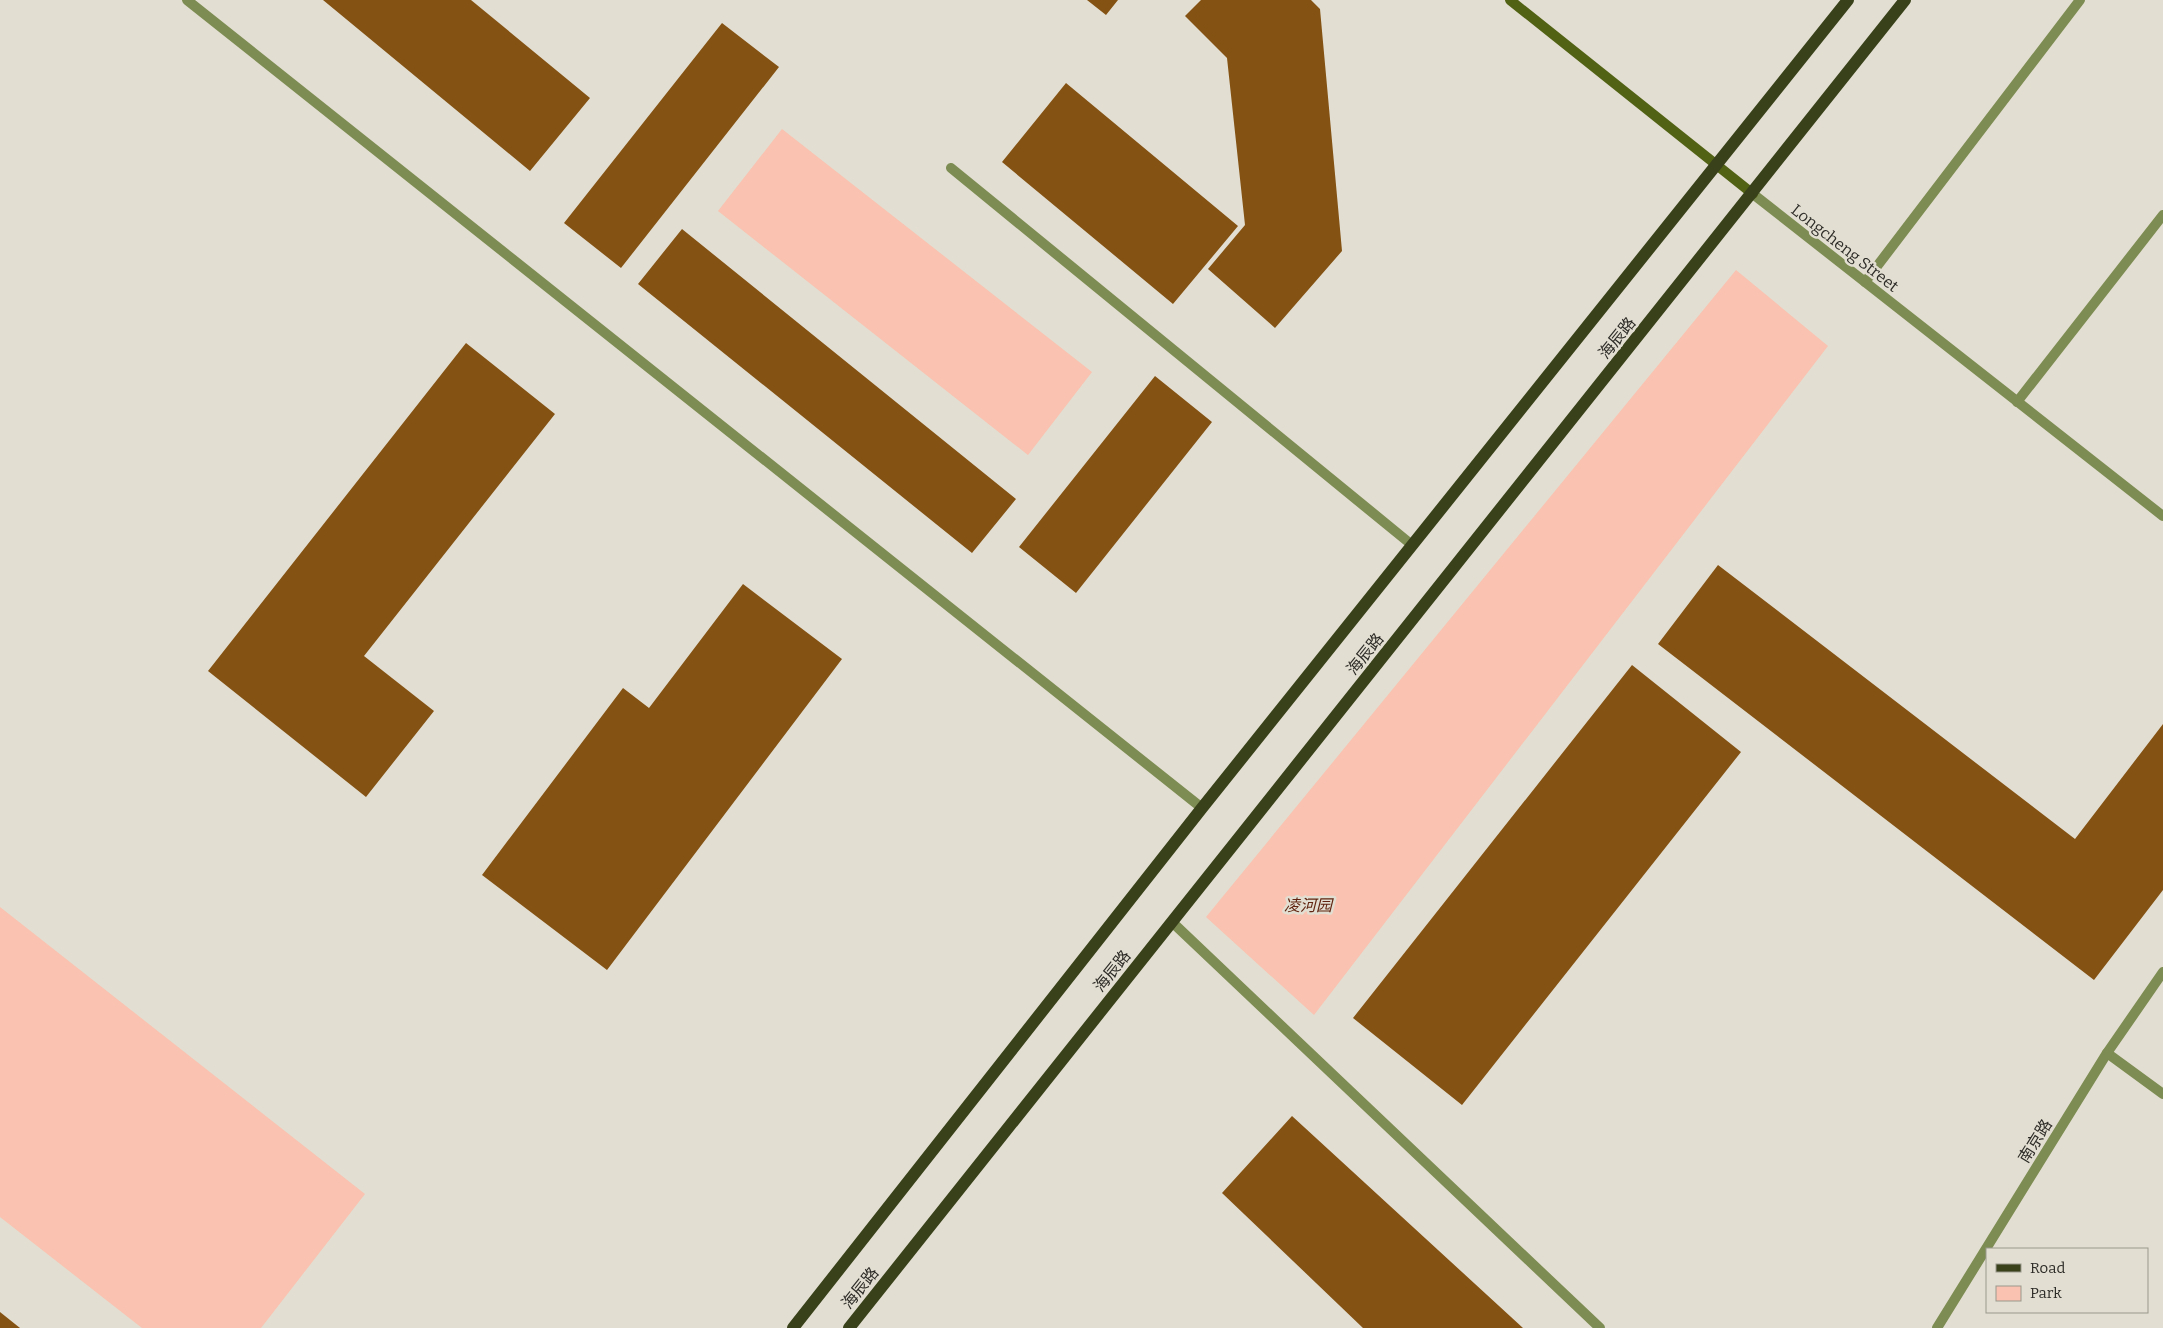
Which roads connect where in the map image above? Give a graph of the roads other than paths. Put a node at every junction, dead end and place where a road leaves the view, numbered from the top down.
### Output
1 (187, 0) edge
2 (1510, 0) edge
3 (1848, 0) edge
4 (1905, 0) edge
5 (2080, 0) edge
6 (1716, 166) junction
7 (951, 168) dead end
8 (1753, 194) junction
9 (2163, 216) edge
10 (1865, 282) junction
11 (2017, 402) junction
12 (2163, 516) edge
13 (1412, 545) junction
14 (1202, 808) junction
15 (1172, 922) junction
16 (2163, 972) edge
17 (2106, 1053) junction
18 (2163, 1094) edge
19 (1987, 1248) edge
20 (1986, 1249) edge
21 (792, 1328) edge
22 (849, 1328) edge
23 (1600, 1328) edge
24 (1938, 1328) edge

1 - 14 street
2 - 6 main road, Longcheng Street
3 - 6 main road, 海辰路
4 - 8 main road, 海辰路
5 - 10 street
6 - 8 main road, Longcheng Street
6 - 13 main road, 海辰路
7 - 13 street
8 - 10 street, Longcheng Street
8 - 15 main road, 海辰路
9 - 11 street
10 - 11 street, Longcheng Street
11 - 12 street, Longcheng Street
13 - 14 main road, 海辰路
14 - 21 main road, 海辰路
15 - 22 main road, 海辰路
15 - 23 street
16 - 17 street, 南京路
17 - 18 street
17 - 19 street, 南京路
20 - 24 street, 南京路

